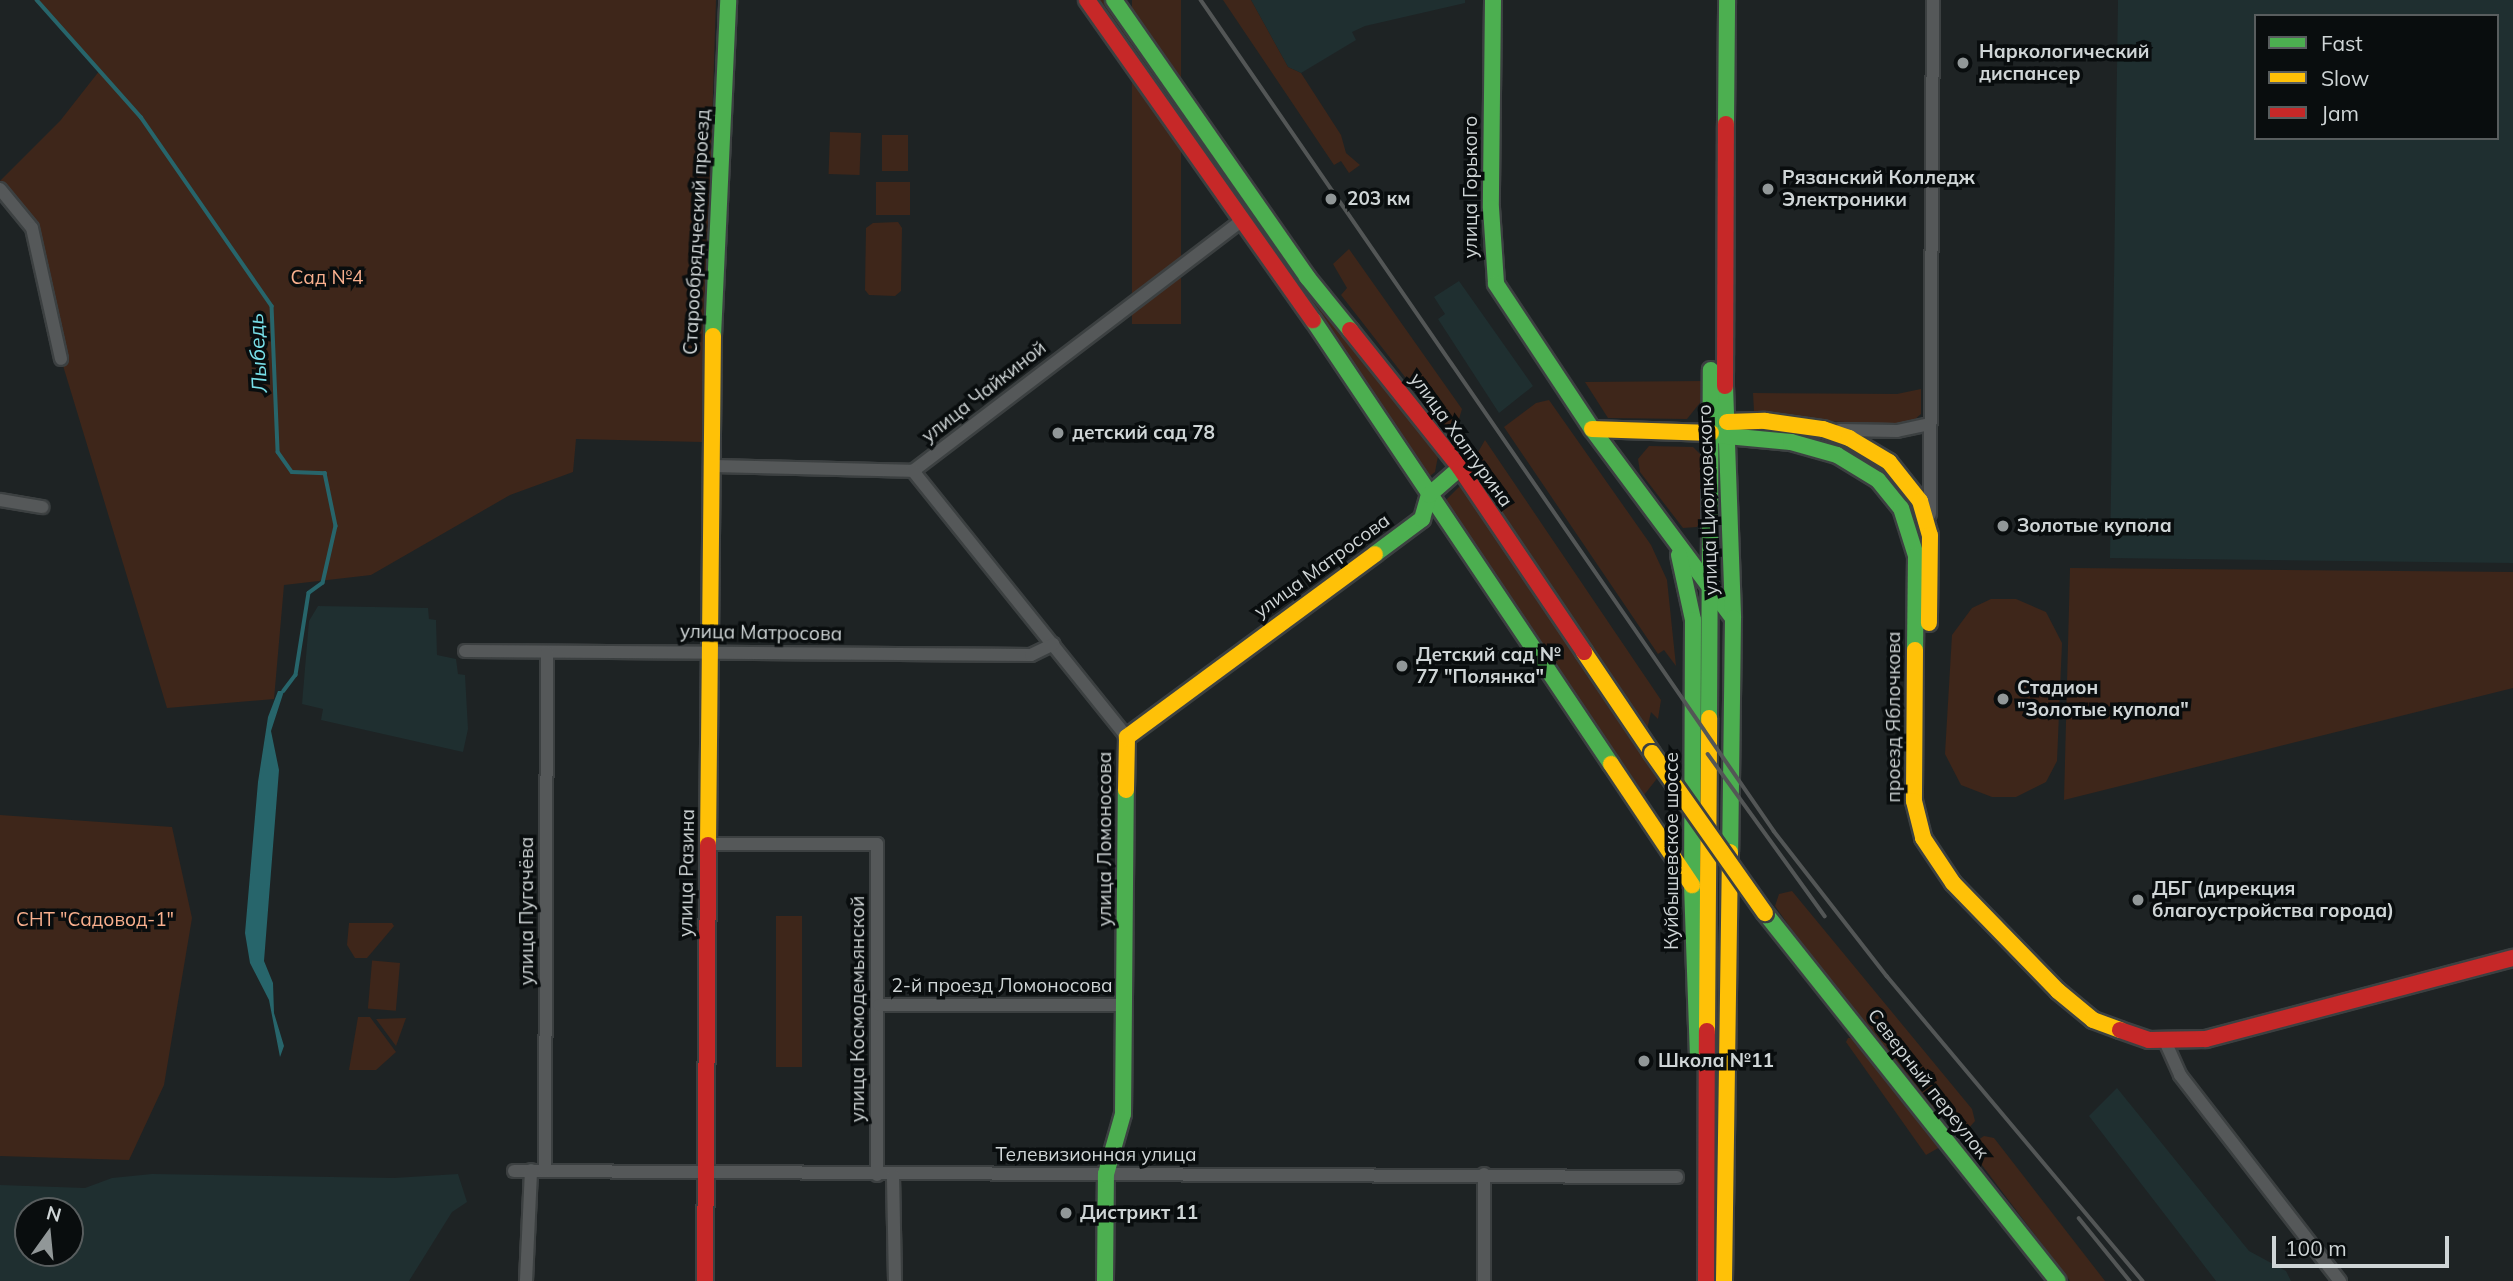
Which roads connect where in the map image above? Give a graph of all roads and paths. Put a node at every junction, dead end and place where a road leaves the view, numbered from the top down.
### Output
1 (728, 0) edge
2 (1087, 0) edge
3 (1114, 0) edge
4 (1493, 0) edge
5 (1713, 0) edge
6 (1727, 0) edge
7 (1933, 0) edge
8 (0, 190) edge
9 (1240, 222) junction
10 (61, 359) dead end
11 (1930, 424) junction
12 (1592, 429) junction
13 (1823, 429) junction
14 (1727, 430) junction
15 (1711, 433) junction
16 (710, 466) junction
17 (1460, 468) junction
18 (913, 471) junction
19 (1429, 495) junction
20 (0, 500) edge
21 (42, 507) dead end
22 (1930, 535) junction
23 (1676, 545) junction
24 (1711, 591) junction
25 (1733, 618) junction
26 (1054, 644) junction
27 (466, 652) dead end
28 (547, 652) junction
29 (712, 653) junction
30 (1127, 737) junction
31 (708, 844) junction
32 (1692, 885) junction
33 (1765, 913) joint
34 (2513, 958) edge
35 (1706, 998) joint
36 (879, 1005) junction
37 (1125, 1006) junction
38 (2165, 1041) junction
39 (1705, 1160) junction
40 (531, 1170) junction
41 (514, 1171) dead end
42 (545, 1171) junction
43 (706, 1173) junction
44 (1106, 1174) junction
45 (1483, 1174) junction
46 (877, 1175) junction
47 (893, 1175) junction
48 (1677, 1177) dead end
49 (526, 1281) edge
50 (705, 1281) edge
51 (895, 1281) edge
52 (1105, 1281) edge
53 (1484, 1281) edge
54 (1706, 1281) edge
55 (1724, 1281) edge
56 (2058, 1281) edge
57 (2340, 1281) edge

1 - 16 main road, Старообрядческий проезд
2 - 9 main road
3 - 17 main road, улица Халтурина
4 - 12 main road, улица Горького
5 - 15 main road, улица Циолковского
6 - 14 main road, улица Циолковского
7 - 11 street, проезд Яблочкова
8 - 10 street
9 - 18 street, улица Чайкиной
9 - 19 main road
11 - 13 street, проезд Яблочкова
11 - 22 street, проезд Яблочкова
12 - 15 main road
12 - 23 main road, улица Горького
13 - 14 main road, проезд Яблочкова
13 - 22 main road, проезд Яблочкова
14 - 15 main road
14 - 25 main road, улица Циолковского
14 - 38 main road, проезд Яблочкова
15 - 24 main road, улица Циолковского
16 - 18 street
16 - 29 main road, улица Разина
17 - 19 main road, улица Матросова
17 - 33 main road, улица Халтурина, bridge
18 - 26 street, улица Ломоносова
19 - 30 main road, улица Матросова
19 - 32 main road
20 - 21 street
22 - 38 main road, проезд Яблочкова
23 - 24 main road, улица Горького
23 - 32 main road, Куйбышевское шоссе
24 - 25 main road, улица Горького
24 - 35 main road, улица Циолковского
25 - 55 main road, улица Циолковского
26 - 29 street, улица Матросова
26 - 30 street, улица Ломоносова
27 - 28 street, улица Матросова
28 - 29 street, улица Матросова
28 - 42 street, улица Пугачёва
29 - 31 main road, улица Разина
30 - 37 main road, улица Ломоносова
31 - 36 street, улица Космодемьянской
31 - 43 main road, улица Разина
32 - 39 main road, Куйбышевское шоссе
33 - 56 main road, Северный переулок
34 - 38 main road, проезд Яблочкова
35 - 39 main road, Куйбышевское шоссе
36 - 37 street, 2-й проезд Ломоносова
36 - 46 street, улица Космодемьянской
37 - 44 main road, улица Ломоносова
38 - 57 street
39 - 54 main road, Куйбышевское шоссе
40 - 41 street, Телевизионная улица
40 - 42 street, Телевизионная улица
40 - 49 street
42 - 43 street, Телевизионная улица
43 - 46 street, Телевизионная улица
43 - 50 main road, улица Разина
44 - 45 street, Телевизионная улица
44 - 47 street, Телевизионная улица
44 - 52 main road, улица Ломоносова
45 - 48 street, Телевизионная улица
45 - 53 street
46 - 47 street, Телевизионная улица
47 - 51 street

